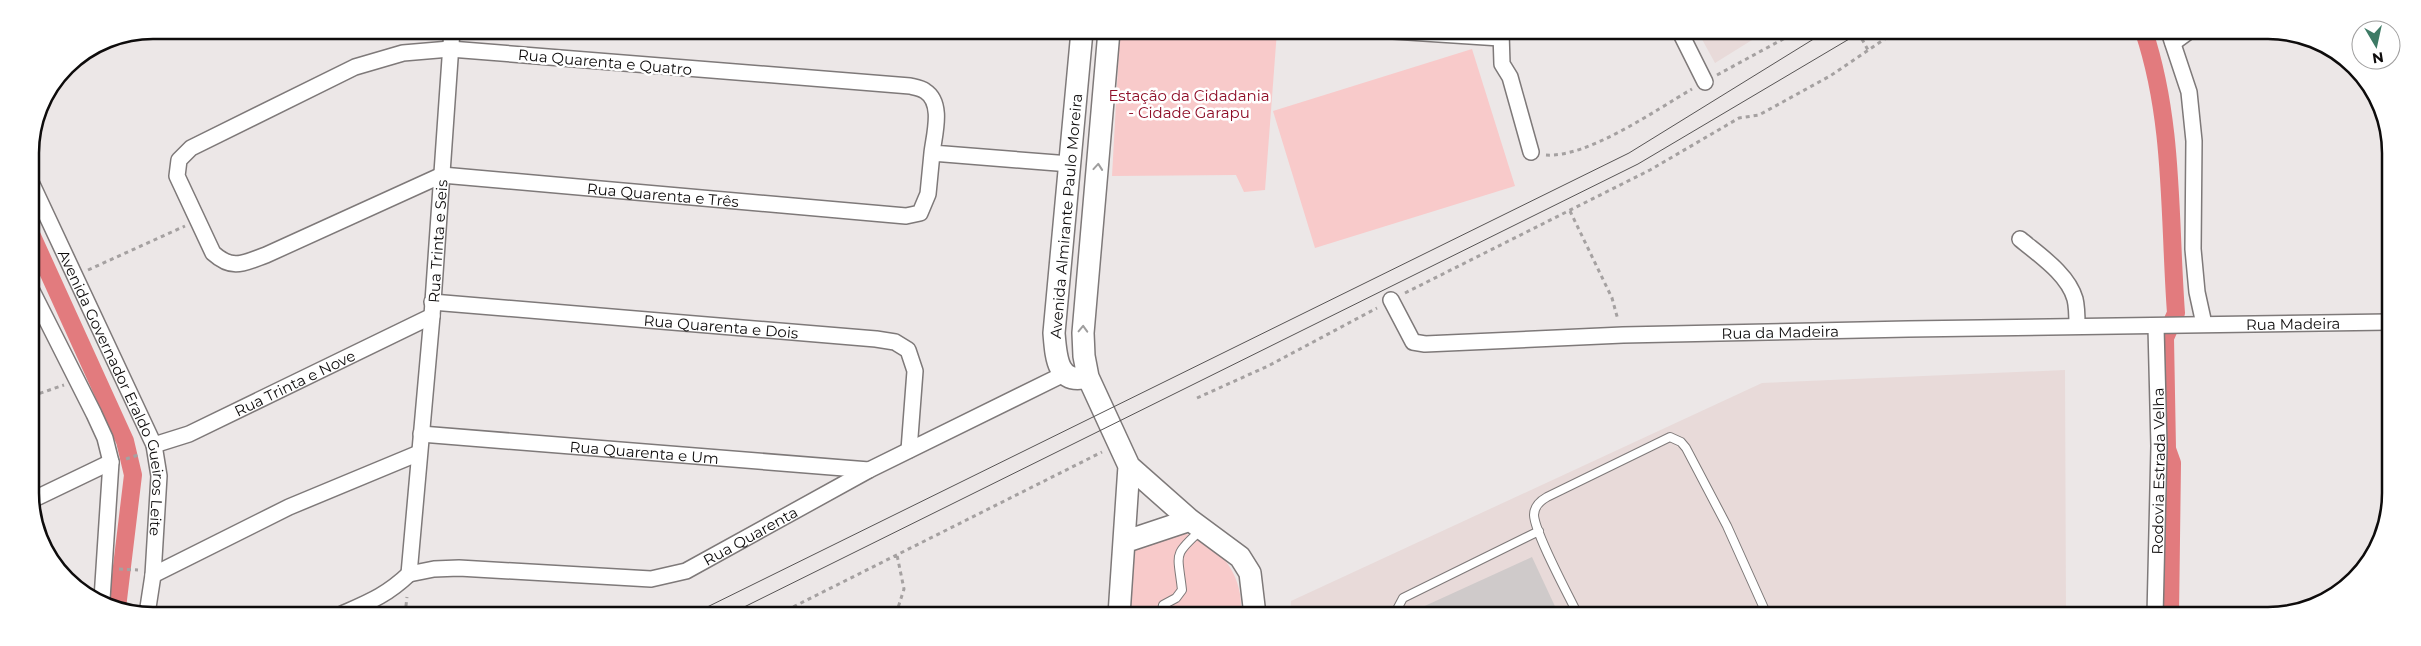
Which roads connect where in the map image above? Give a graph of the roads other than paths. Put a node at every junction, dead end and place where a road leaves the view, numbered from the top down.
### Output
1 (451, 39) edge
2 (1081, 39) edge
3 (1108, 39) edge
4 (1501, 39) edge
5 (1683, 39) edge
6 (2171, 39) edge
7 (450, 49) junction
8 (1704, 82) road end
9 (1074, 118) junction
10 (1102, 119) junction
11 (1531, 152) road end
12 (932, 153) junction
13 (1070, 164) junction
14 (442, 175) junction
15 (39, 199) edge
16 (2020, 239) dead end
17 (224, 262) joint
18 (1391, 300) road end
19 (39, 307) edge
20 (432, 309) junction
21 (2382, 322) edge
22 (2200, 325) junction
23 (2078, 326) junction
24 (2159, 327) junction
25 (1064, 374) junction
26 (1088, 377) junction
27 (420, 434) junction
28 (154, 445) junction
29 (909, 450) junction
30 (419, 453) junction
31 (116, 461) junction
32 (1129, 466) junction
33 (868, 470) junction
34 (39, 497) edge
35 (1196, 524) junction
36 (1539, 531) junction
37 (1124, 542) junction
38 (409, 574) junction
39 (152, 576) junction
40 (102, 596) edge
41 (149, 607) edge
42 (360, 607) edge
43 (1120, 607) edge
44 (1163, 607) edge
45 (1254, 607) edge
46 (1398, 607) edge
47 (1574, 607) edge
48 (1764, 607) edge
49 (2155, 607) edge

1 - 7 street, Rua Trinta e Seis
2 - 9 main road, Avenida Almirante Paulo Moreira
3 - 10 main road, Avenida Almirante Paulo Moreira
4 - 11 street
5 - 8 street
6 - 22 street
7 - 12 street, Rua Quarenta e Quatro
7 - 14 street, Rua Trinta e Seis
7 - 17 street, Rua Quarenta e Quatro
9 - 10 main road
9 - 13 main road, Avenida Almirante Paulo Moreira
26 -> 10 main road, Avenida Almirante Paulo Moreira
12 - 13 street
12 - 14 street, Rua Quarenta e Três
13 - 25 main road, Avenida Almirante Paulo Moreira
14 - 17 street, Rua Quarenta e Três
14 - 20 street, Rua Trinta e Seis
15 - 28 street, Avenida Governador Eraldo Gueiros Leite
16 - 23 street
18 - 23 street, Rua da Madeira
19 - 31 street, Avenida Governador Eraldo Gueiros Leite
20 - 27 street, Rua Trinta e Seis
20 - 28 street, Rua Trinta e Nove
20 - 29 street, Rua Quarenta e Dois
21 - 22 street, Rua Madeira
22 - 24 street, Rua da Madeira
23 - 24 street, Rua da Madeira
24 - 49 street, Rodovia Estrada Velha
25 - 26 main road
25 - 29 street, Rua Quarenta
26 - 32 main road, Avenida Almirante Paulo Moreira
27 - 30 street, Rua Trinta e Seis
27 - 33 street, Rua Quarenta e Um
28 - 39 street, Avenida Governador Eraldo Gueiros Leite
29 - 33 street, Rua Quarenta
30 - 38 street, Rua Trinta e Seis
30 - 39 street
31 - 34 street
31 - 40 street, Avenida Governador Eraldo Gueiros Leite
32 - 35 main road, Avenida Almirante Paulo Moreira
32 - 37 main road, Avenida Almirante Paulo Moreira
33 - 38 street, Rua Quarenta
35 - 37 main road
35 - 44 lane
35 - 45 main road, Avenida Almirante Paulo Moreira
36 - 46 lane
36 - 47 lane
36 - 48 lane
37 - 43 main road, Avenida Almirante Paulo Moreira
38 - 42 street
39 - 41 street, Avenida Governador Eraldo Gueiros Leite

